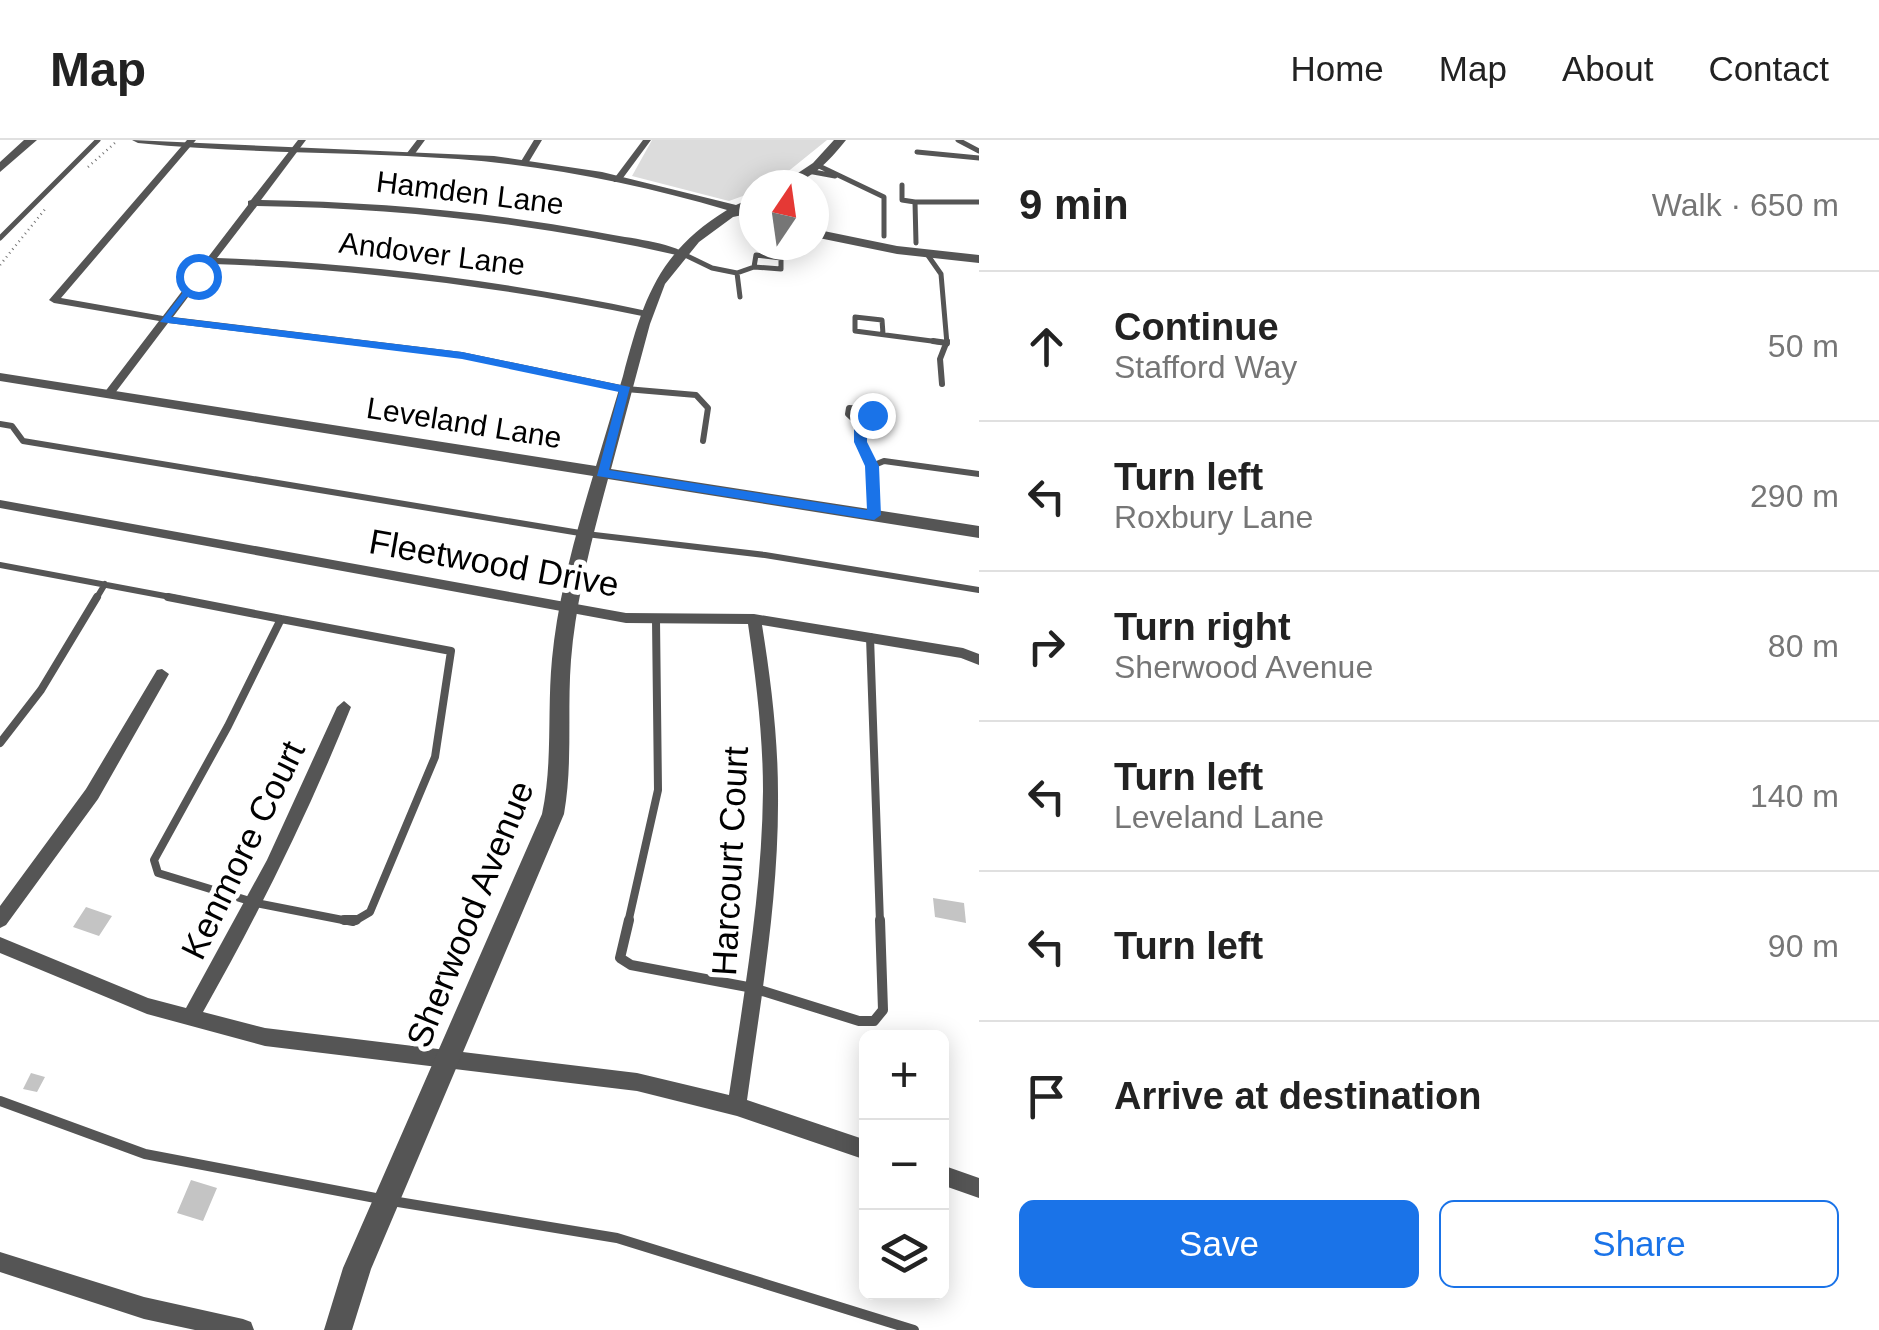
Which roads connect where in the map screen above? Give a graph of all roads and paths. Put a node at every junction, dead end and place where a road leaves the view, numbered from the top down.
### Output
1 (31, 140) edge
2 (98, 140) edge
3 (138, 140) edge
4 (302, 140) edge
5 (421, 140) edge
6 (538, 140) edge
7 (647, 140) edge
8 (840, 140) edge
9 (958, 140) edge
10 (116, 142) edge
11 (189, 143) edge
12 (292, 152) junction
13 (917, 152) dead end
14 (412, 153) junction
15 (979, 154) edge
16 (524, 163) junction
17 (0, 168) edge
18 (813, 168) junction
19 (810, 170) edge
20 (79, 174) dead end
21 (840, 176) junction
22 (617, 180) junction
23 (902, 185) dead end
24 (884, 197) junction
25 (902, 200) junction
26 (51, 202) dead end
27 (915, 202) junction
28 (979, 202) edge
29 (252, 203) junction
30 (739, 206) edge
31 (739, 214) edge
32 (829, 236) edge
33 (884, 236) dead end
34 (0, 238) edge
35 (916, 242) dead end
36 (681, 253) junction
37 (927, 254) junction
38 (951, 257) junction
39 (979, 259) edge
40 (209, 261) junction
41 (0, 265) edge
42 (754, 267) junction
43 (736, 273) junction
44 (941, 274) junction
45 (740, 297) dead end
46 (647, 314) junction
47 (164, 320) junction
48 (883, 334) junction
49 (947, 343) junction
50 (0, 377) edge
51 (942, 384) dead end
52 (626, 390) junction
53 (108, 395) junction
54 (0, 424) edge
55 (860, 425) dead end
56 (703, 441) dead end
57 (872, 466) junction
58 (978, 472) edge
59 (602, 473) junction
60 (0, 504) edge
61 (874, 515) junction
62 (979, 532) edge
63 (586, 534) junction
64 (0, 565) edge
65 (104, 584) junction
66 (979, 590) edge
67 (569, 607) junction
68 (281, 618) junction
69 (754, 619) junction
70 (656, 620) junction
71 (870, 636) junction
72 (979, 660) edge
73 (162, 674) dead end
74 (344, 707) dead end
75 (0, 743) edge
76 (256, 903) junction
77 (0, 920) edge
78 (0, 946) edge
79 (753, 988) junction
80 (192, 1017) junction
81 (446, 1062) junction
82 (0, 1101) edge
83 (738, 1106) junction
84 (859, 1148) edge
85 (949, 1178) edge
86 (979, 1188) edge
87 (386, 1200) junction
88 (0, 1262) edge
89 (243, 1330) edge
90 (338, 1330) edge
91 (914, 1330) edge

1 - 17 street
2 - 34 lane
3 - 11 street
4 - 12 street
5 - 14 street
6 - 16 street
7 - 22 street
8 - 18 street
9 - 15 lane
10 - 20 path
11 - 12 street
11 - 47 street
12 - 14 street
12 - 29 street
13 - 15 lane
14 - 16 street
16 - 22 street
18 - 19 street
18 - 21 lane
18 - 21 lane
21 - 24 lane
22 - 30 street
23 - 25 lane
24 - 25 lane
24 - 33 lane
25 - 27 lane
26 - 41 path
27 - 28 lane
27 - 35 lane
29 - 36 street, Hamden Lane
29 - 40 street
31 - 36 street, Sherwood Avenue
32 - 37 street
36 - 43 lane
36 - 46 street, Sherwood Avenue
37 - 38 street
37 - 44 lane
38 - 39 street
38 - 44 lane
40 - 46 street, Andover Lane
40 - 47 street
42 - 42 lane
42 - 43 lane
43 - 45 lane
44 - 49 lane
46 - 52 street, Sherwood Avenue
47 - 52 street
47 - 53 street
48 - 48 lane
48 - 49 lane
49 - 51 lane
50 - 53 street, Leveland Lane
52 - 56 lane
52 - 59 street, Sherwood Avenue
53 - 59 street, Leveland Lane
54 - 63 lane
55 - 57 lane
57 - 58 lane
57 - 61 lane
59 - 61 street, Leveland Lane
59 - 63 street, Sherwood Avenue
60 - 67 street, Fleetwood Drive
61 - 62 street, Leveland Lane
63 - 66 lane
63 - 67 street, Sherwood Avenue
64 - 65 lane
65 - 68 lane
65 - 75 lane
67 - 70 street, Fleetwood Drive
67 - 81 street, Sherwood Avenue
68 - 76 lane
68 - 76 lane
69 - 70 street, Fleetwood Drive
69 - 71 street, Fleetwood Drive
69 - 79 street, Harcourt Court
70 - 79 lane
71 - 72 street, Fleetwood Drive
71 - 79 lane
73 - 77 street
74 - 76 street, Kenmore Court
76 - 80 street, Kenmore Court
78 - 80 street
79 - 83 street, Harcourt Court
80 - 81 street
81 - 83 street
81 - 87 street, Sherwood Avenue
82 - 87 lane
83 - 84 street
85 - 86 street
87 - 90 street, Sherwood Avenue
87 - 91 lane
88 - 89 street

